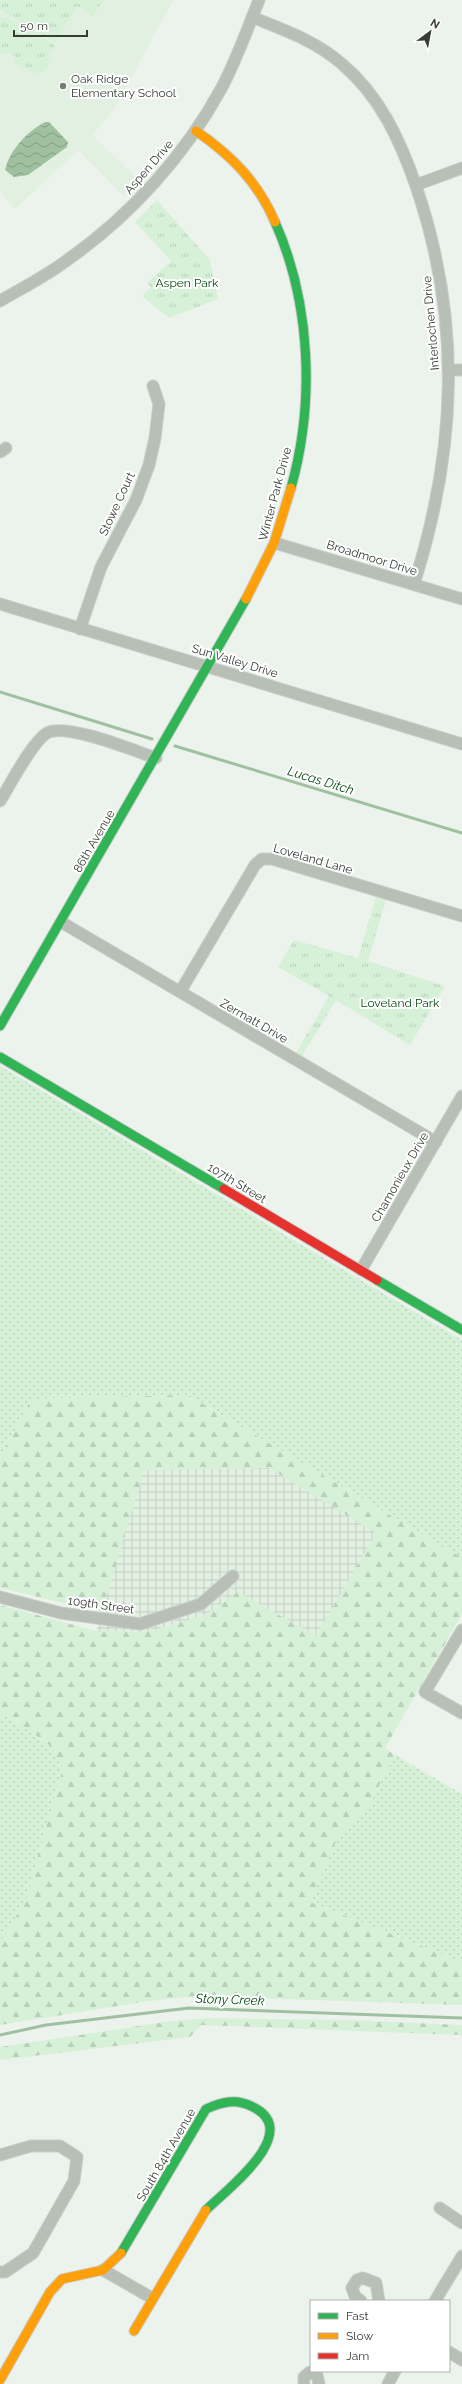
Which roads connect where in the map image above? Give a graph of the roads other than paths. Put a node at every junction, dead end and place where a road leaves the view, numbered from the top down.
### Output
1 (259, 0) edge
2 (252, 18) junction
3 (196, 131) junction
4 (462, 168) edge
5 (416, 185) junction
6 (0, 301) edge
7 (449, 370) junction
8 (462, 370) edge
9 (153, 386) dead end
10 (275, 543) junction
11 (414, 584) junction
12 (462, 599) edge
13 (0, 604) edge
14 (80, 629) junction
15 (207, 666) junction
16 (462, 744) edge
17 (156, 758) junction
18 (0, 801) edge
19 (462, 916) edge
20 (60, 922) junction
21 (180, 992) junction
22 (0, 1026) edge
23 (0, 1057) edge
24 (462, 1096) edge
25 (436, 1142) junction
26 (361, 1270) junction
27 (462, 1330) edge
28 (233, 1576) dead end
29 (0, 1597) edge
30 (462, 1630) edge
31 (462, 1713) edge
32 (0, 2155) edge
33 (440, 2208) dead end
34 (462, 2222) edge
35 (462, 2256) edge
36 (103, 2270) junction
37 (0, 2272) edge
38 (152, 2298) junction
39 (361, 2300) edge
40 (379, 2300) edge
41 (436, 2300) edge
42 (134, 2331) dead end
43 (450, 2353) edge
44 (462, 2360) edge
45 (394, 2372) edge
46 (0, 2380) edge
47 (304, 2384) edge
48 (319, 2384) edge
49 (388, 2384) edge

1 - 2 street, Aspen Drive
2 - 3 street, Aspen Drive
2 - 5 street, Interlochen Drive
3 - 6 street, Aspen Drive
3 - 10 street, Winter Park Drive
4 - 5 street
5 - 7 street, Interlochen Drive
7 - 8 street
7 - 11 street, Interlochen Drive
9 - 14 street, Stowe Court
10 - 11 street, Broadmoor Drive
10 - 15 street, Winter Park Drive
11 - 12 street, Broadmoor Drive
13 - 14 street, Sun Valley Drive
14 - 15 street, Sun Valley Drive
15 - 16 street, Sun Valley Drive
15 - 17 street, 86th Avenue
17 - 18 street
17 - 20 street, 86th Avenue
19 - 21 street, Loveland Lane
20 - 21 street, Zermatt Drive
20 - 22 street, 86th Avenue
21 - 25 street, Zermatt Drive
23 - 26 street, 107th Street
24 - 25 street, Chamonieux Drive
25 - 26 street, Chamonieux Drive
26 - 27 street, 107th Street
28 - 29 street, 109th Street
30 - 31 street
32 - 37 street
33 - 34 street
35 - 41 street
36 - 38 street
36 - 38 street, South 84th Avenue
36 - 46 street, South 84th Avenue
38 - 42 street, South 84th Avenue
39 - 40 street
43 - 44 street
45 - 49 street
47 - 48 street

